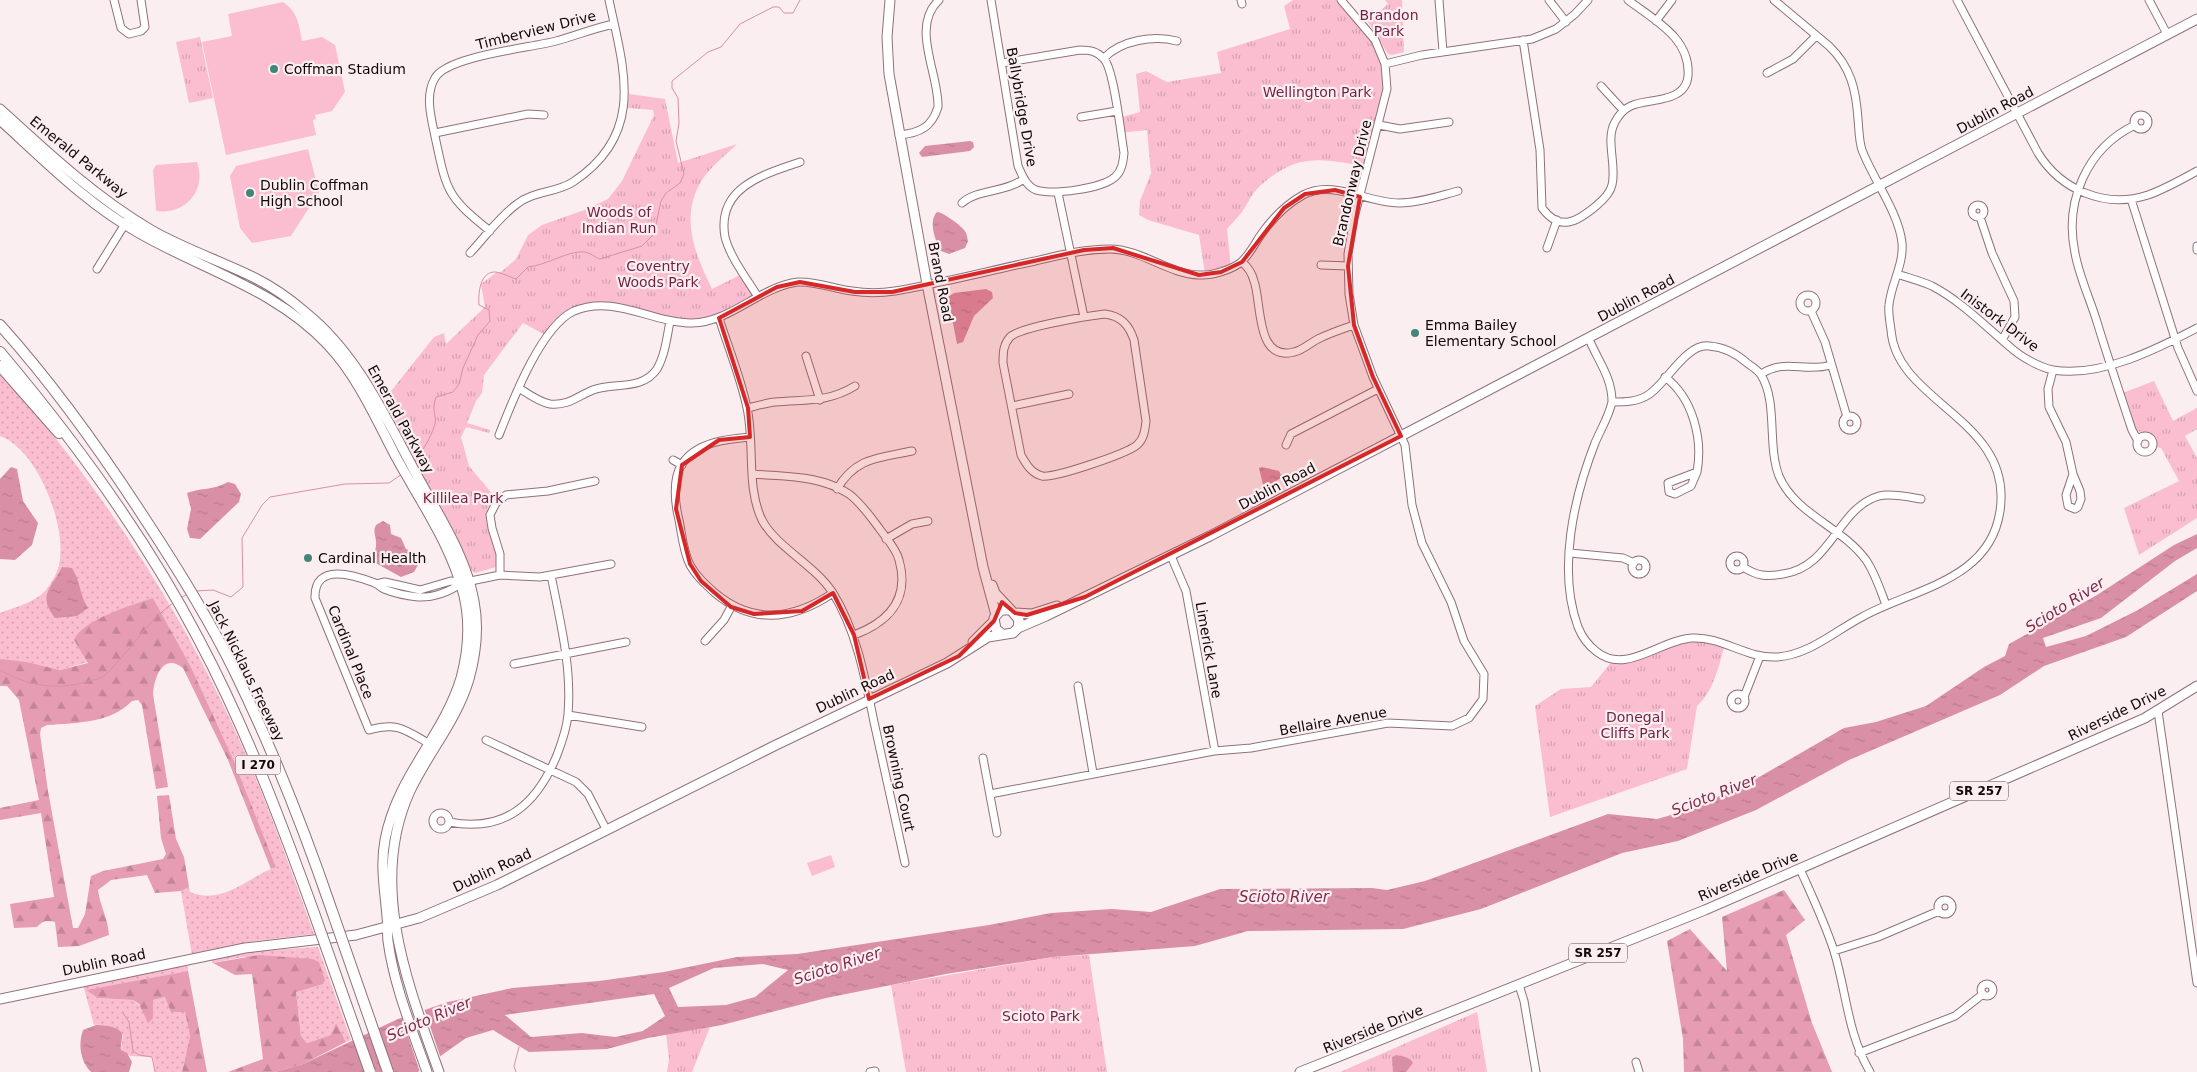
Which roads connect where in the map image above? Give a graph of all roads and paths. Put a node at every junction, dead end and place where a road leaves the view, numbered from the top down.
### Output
1 (114, 0) edge
2 (141, 0) edge
3 (609, 0) edge
4 (890, 0) edge
5 (939, 0) edge
6 (992, 0) edge
7 (1341, 0) edge
8 (1439, 0) edge
9 (1549, 0) edge
10 (1588, 0) edge
11 (1628, 0) edge
12 (1672, 0) edge
13 (1774, 0) edge
14 (1957, 0) edge
15 (2149, 0) edge
16 (2197, 18) edge
17 (1656, 21) junction
18 (1566, 22) junction
19 (614, 24) junction
20 (2167, 34) junction
21 (1816, 36) junction
22 (1523, 40) junction
23 (1177, 41) dead end
24 (1443, 52) junction
25 (1104, 58) junction
26 (1002, 63) junction
27 (1385, 64) junction
28 (1768, 73) dead end
29 (1601, 86) dead end
30 (0, 109) edge
31 (1623, 110) junction
32 (1117, 111) junction
33 (2016, 114) junction
34 (544, 115) dead end
35 (1081, 117) dead end
36 (0, 120) edge
37 (1449, 122) dead end
38 (1379, 125) junction
39 (2135, 125) dead end
40 (435, 133) junction
41 (899, 135) junction
42 (800, 162) dead end
43 (2197, 172) edge
44 (1024, 180) junction
45 (1878, 186) junction
46 (2077, 190) junction
47 (1458, 192) dead end
48 (1058, 193) junction
49 (1360, 197) junction
50 (2131, 199) junction
51 (962, 202) dead end
52 (130, 216) junction
53 (1980, 217) dead end
54 (1557, 220) junction
55 (125, 224) junction
56 (490, 231) junction
57 (1547, 248) dead end
58 (470, 253) dead end
59 (1070, 253) junction
60 (1242, 262) junction
61 (1320, 265) dead end
62 (1348, 266) junction
63 (97, 269) dead end
64 (1897, 274) junction
65 (927, 284) junction
66 (758, 297) junction
67 (1811, 311) dead end
68 (1084, 317) junction
69 (719, 318) junction
70 (670, 321) junction
71 (0, 325) edge
72 (1354, 325) junction
73 (2197, 328) edge
74 (1589, 339) junction
75 (2176, 339) junction
76 (2002, 340) junction
77 (0, 352) edge
78 (806, 356) dead end
79 (1831, 365) junction
80 (2110, 365) junction
81 (0, 366) edge
82 (2053, 370) junction
83 (1761, 374) junction
84 (1665, 377) junction
85 (855, 386) dead end
86 (519, 388) junction
87 (1378, 389) junction
88 (2197, 391) edge
89 (1069, 394) dead end
90 (820, 400) junction
91 (1612, 402) junction
92 (1012, 406) junction
93 (748, 408) junction
94 (1847, 417) dead end
95 (499, 435) dead end
96 (750, 436) junction
97 (1401, 436) junction
98 (2138, 441) dead end
99 (1286, 445) dead end
100 (912, 451) dead end
101 (400, 454) junction
102 (83, 456) junction
103 (673, 460) dead end
104 (682, 465) junction
105 (1697, 472) dead end
106 (753, 474) junction
107 (2073, 474) dead end
108 (595, 481) dead end
109 (837, 489) junction
110 (1920, 499) dead end
111 (928, 521) dead end
112 (1838, 533) junction
113 (886, 539) junction
114 (1570, 553) junction
115 (1171, 556) junction
116 (1634, 563) dead end
117 (611, 564) dead end
118 (983, 567) junction
119 (1743, 567) dead end
120 (500, 575) junction
121 (551, 575) junction
122 (465, 582) junction
123 (833, 593) junction
124 (1085, 597) junction
125 (1886, 605) junction
126 (731, 606) junction
127 (1013, 612) junction
128 (995, 618) junction
129 (1018, 628) junction
130 (854, 634) junction
131 (1002, 634) junction
132 (705, 641) dead end
133 (626, 642) dead end
134 (566, 654) junction
135 (959, 656) junction
136 (1760, 656) junction
137 (514, 664) dead end
138 (1078, 686) dead end
139 (2197, 686) edge
140 (1744, 697) dead end
141 (869, 699) junction
142 (2158, 711) junction
143 (568, 715) junction
144 (642, 727) dead end
145 (486, 740) dead end
146 (428, 743) junction
147 (1215, 751) junction
148 (983, 758) dead end
149 (551, 769) junction
150 (1094, 773) junction
151 (990, 794) junction
152 (449, 822) dead end
153 (606, 829) junction
154 (997, 834) dead end
155 (905, 863) dead end
156 (1800, 869) junction
157 (1939, 911) dead end
158 (396, 925) junction
159 (387, 929) junction
160 (1834, 951) junction
161 (2197, 983) edge
162 (1519, 985) junction
163 (1983, 994) dead end
164 (0, 999) edge
165 (1859, 1053) junction
166 (1636, 1062) dead end
167 (1326, 1068) edge
168 (370, 1072) edge
169 (388, 1072) edge
170 (427, 1072) edge
171 (439, 1072) edge
172 (1300, 1072) edge
173 (1536, 1072) edge
174 (1639, 1072) edge
175 (1870, 1072) edge

1 - 2 street
3 - 19 street
4 - 41 main road, Brand Road
5 - 41 street
6 - 26 street, Ballybridge Drive
7 - 27 street, Brandonway Drive
8 - 24 street
9 - 18 street
10 - 18 street
11 - 17 street
12 - 17 street
13 - 21 street
14 - 33 street
15 - 20 street
16 - 20 main road, Dublin Road
17 - 31 street
18 - 22 street
19 - 40 street, Timberview Drive
19 - 56 street
20 - 33 main road, Dublin Road
21 - 28 street
21 - 45 street
22 - 24 street
22 - 54 street
23 - 25 street
24 - 27 street
25 - 26 street
25 - 32 street
26 - 44 street, Ballybridge Drive
27 - 38 street, Brandonway Drive
29 - 31 street
30 - 52 main road, Emerald Parkway
31 - 54 street
32 - 35 street
32 - 48 street
33 - 45 main road, Dublin Road
33 - 46 street
34 - 40 street
36 - 55 main road, Emerald Parkway
37 - 38 street
38 - 49 street, Brandonway Drive
39 - 46 street
40 - 56 street, Timberview Drive
41 - 65 main road, Brand Road
42 - 66 street
43 - 50 street
44 - 48 street, Ballybridge Drive
44 - 51 street
45 - 64 street
45 - 74 main road, Dublin Road
46 - 50 street
46 - 80 street
47 - 49 street
48 - 59 street
49 - 60 street
49 - 62 street, Brandonway Drive
50 - 75 street
52 - 55 street
52 - 101 main road, Emerald Parkway
53 - 76 street
54 - 57 street
55 - 63 street
55 - 101 main road, Emerald Parkway
56 - 58 street
59 - 60 street
59 - 65 street
59 - 68 street
60 - 72 street
61 - 62 street
62 - 72 street, Brandonway Drive
64 - 76 street, Inistork Drive
64 - 125 street
65 - 66 street
65 - 118 main road, Brand Road
66 - 69 street
67 - 79 street
68 - 92 street
68 - 92 street
69 - 70 street
69 - 93 street, Browning Court
70 - 86 street
70 - 86 street
71 - 169 highway, Jack Nicklaus Freeway / I 270, bridge
72 - 87 street, Brandonway Drive
73 - 75 street, Inistork Drive
74 - 91 street
74 - 97 main road, Dublin Road
75 - 80 street, Inistork Drive
75 - 88 street
76 - 82 street, Inistork Drive
77 - 102 highway, Jack Nicklaus Freeway / I 270
78 - 90 street
79 - 83 street
79 - 94 street
80 - 82 street, Inistork Drive
80 - 98 street
81 - 102 highway
82 - 107 street
83 - 84 street
83 - 112 street
84 - 91 street
84 - 105 street
85 - 90 street
86 - 95 street
87 - 97 street, Brandonway Drive
87 - 99 street
89 - 92 street
90 - 93 street
91 - 114 street
93 - 96 street, Browning Court
96 - 104 street
96 - 106 street, Browning Court
97 - 115 main road, Dublin Road
97 - 147 street, Bellaire Avenue
100 - 109 street
101 - 122 main road, Emerald Parkway
102 - 168 highway, Jack Nicklaus Freeway / I 270, bridge
103 - 104 street
104 - 126 street
106 - 109 street
106 - 123 street, Browning Court
108 - 120 street
109 - 113 street
110 - 112 street
111 - 113 street
112 - 119 street
112 - 125 street
113 - 130 street
114 - 116 street
114 - 136 street
115 - 124 main road, Dublin Road
115 - 147 street, Limerick Lane
117 - 121 street, Cardinal Place
118 - 127 main road, Brand Road
118 - 128 main road, Brand Road
120 - 121 street, Cardinal Place
120 - 122 street, Cardinal Place
121 - 134 street
122 - 146 main road, Emerald Parkway
122 - 146 street, Cardinal Place
122 - 158 main road, Emerald Parkway
123 - 126 street
123 - 130 street, Browning Court
124 - 127 main road, Dublin Road
124 - 129 main road, Dublin Road
125 - 136 street
126 - 132 street
127 - 128 main road
127 - 129 main road
128 - 131 main road
128 - 135 main road, Dublin Road
129 - 131 main road
130 - 141 street, Browning Court
131 - 135 main road, Dublin Road
133 - 134 street
134 - 137 street
134 - 143 street
135 - 141 main road, Dublin Road
136 - 140 street
138 - 150 street
139 - 142 main road, Riverside Drive / SR 257
141 - 153 main road, Dublin Road
141 - 155 street, Browning Court
142 - 156 main road, Riverside Drive / SR 257
142 - 161 street
143 - 144 street
143 - 149 street
145 - 149 street
146 - 159 main road, Emerald Parkway
147 - 150 street, Bellaire Avenue
148 - 151 street
149 - 152 street
149 - 153 street
150 - 151 street, Bellaire Avenue
151 - 154 street
153 - 158 main road, Dublin Road
156 - 160 street
156 - 162 main road, Riverside Drive / SR 257
157 - 160 street
158 - 159 main road, Dublin Road
158 - 171 main road, Emerald Parkway
159 - 164 main road, Dublin Road
159 - 170 main road, Emerald Parkway
160 - 165 street
162 - 167 main road, Riverside Drive / SR 257
162 - 173 street
163 - 165 street
165 - 175 street
166 - 174 street
167 - 172 main road, Riverside Drive / SR 257

